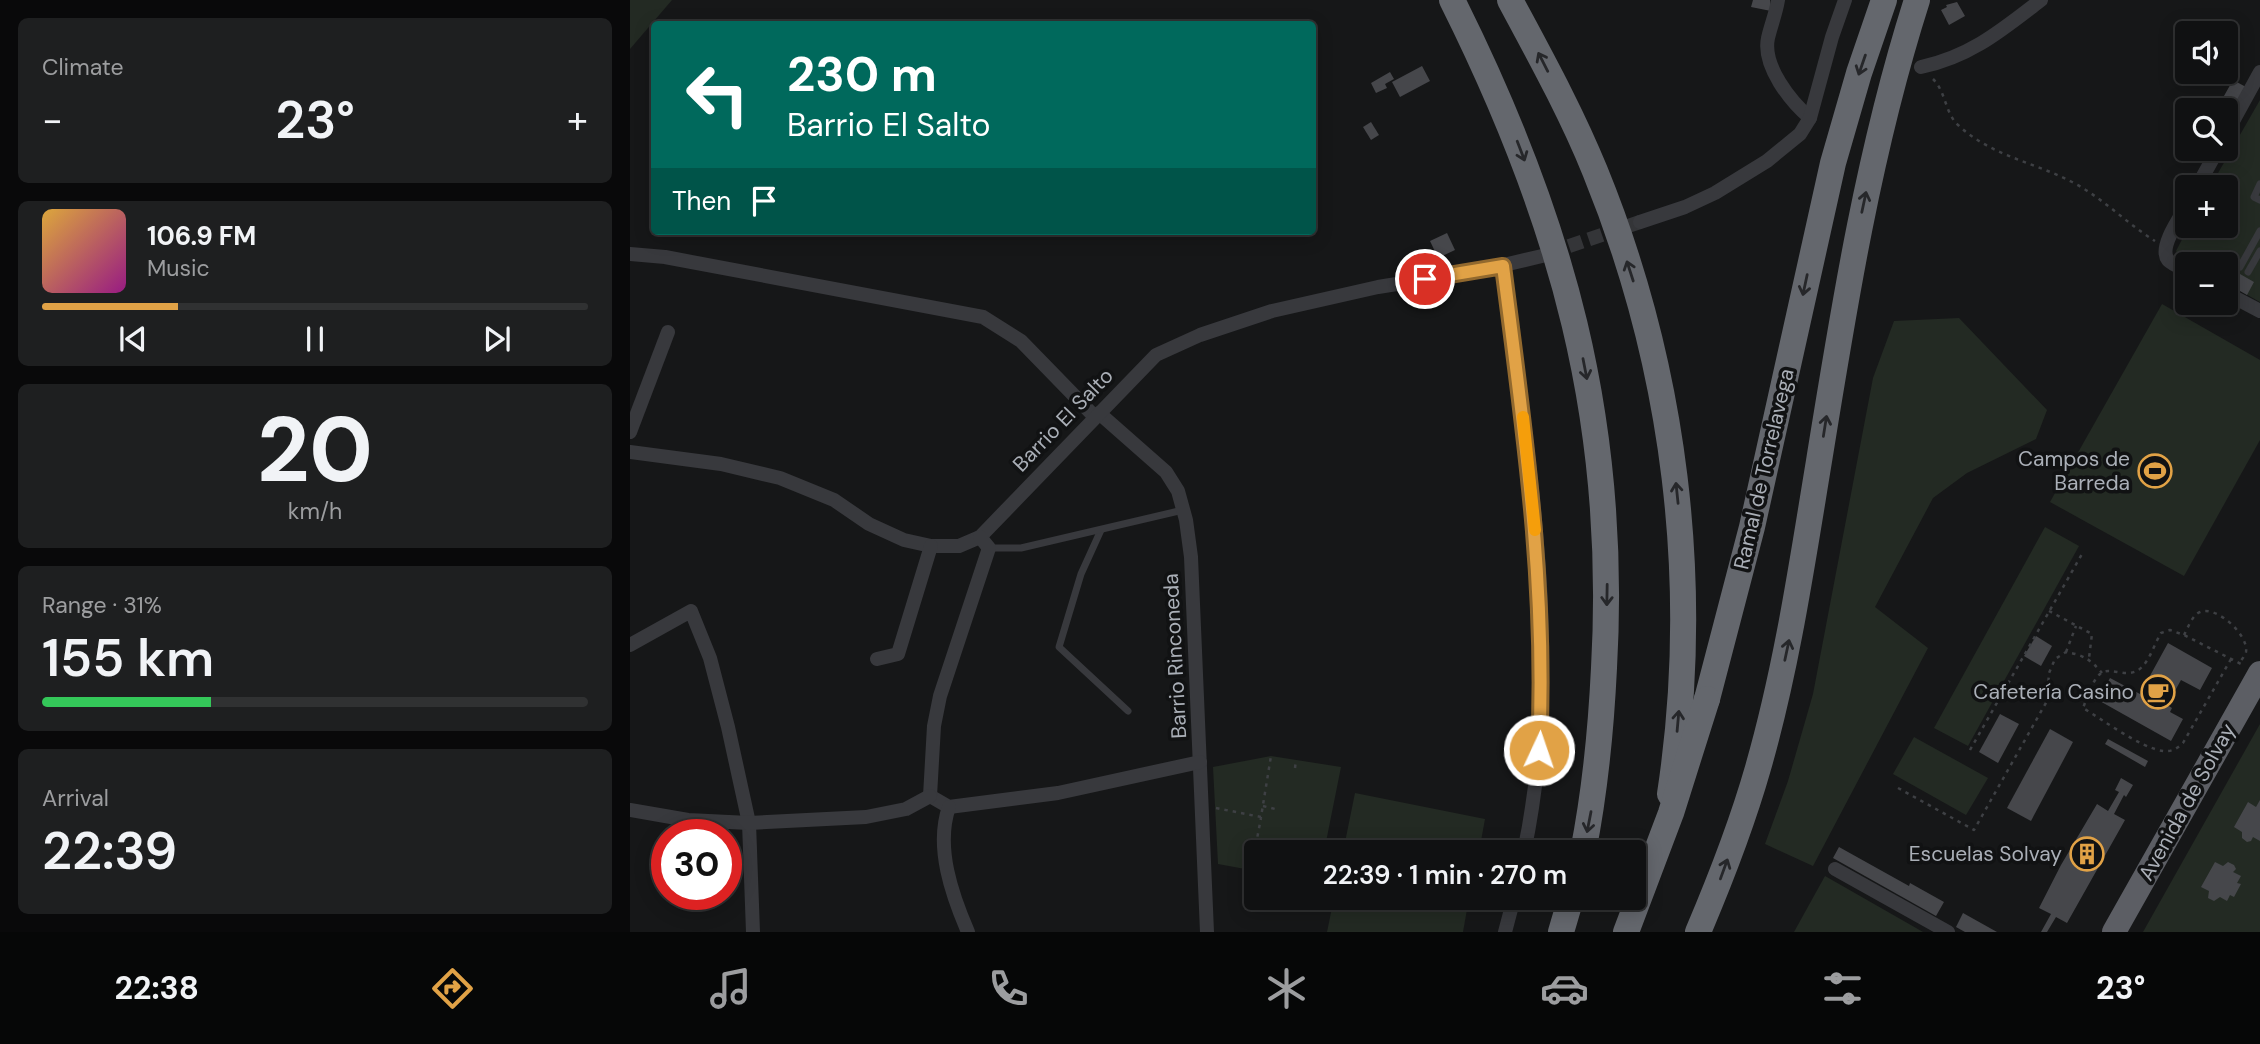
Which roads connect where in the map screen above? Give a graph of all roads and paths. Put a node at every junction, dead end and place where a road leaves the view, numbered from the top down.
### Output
1 (1452, 0) edge
2 (1510, 0) edge
3 (1778, 0) edge
4 (1845, 0) edge
5 (1884, 0) edge
6 (1917, 0) edge
7 (2041, 0) edge
8 (1921, 67) joint
9 (2258, 81) edge
10 (2238, 114) edge
11 (1810, 118) junction
12 (2260, 184) edge
13 (2260, 200) edge
14 (1640, 222) tunnel mouth
15 (2175, 227) edge
16 (2260, 231) edge
17 (2167, 241) junction
18 (2260, 251) edge
19 (630, 254) edge
20 (1542, 256) tunnel mouth
21 (2175, 263) edge
22 (1503, 266) junction
23 (2240, 267) dead end
24 (2248, 272) dead end
25 (2238, 300) edge
26 (2260, 312) edge
27 (668, 332) dead end
28 (1097, 415) junction
29 (630, 432) edge
30 (630, 452) edge
31 (1183, 510) junction
32 (1101, 530) junction
33 (984, 542) junction
34 (931, 546) junction
35 (2082, 554) dead end
36 (2049, 611) junction
37 (2076, 626) junction
38 (2184, 635) junction
39 (630, 645) edge
40 (2066, 652) junction
41 (2089, 658) junction
42 (877, 659) dead end
43 (2231, 659) junction
44 (2253, 670) edge
45 (2102, 673) junction
46 (2260, 705) edge
47 (1128, 711) dead end
48 (1970, 750) dead end
49 (1271, 755) dead end
50 (1296, 760) dead end
51 (1200, 762) junction
52 (1295, 768) dead end
53 (1898, 788) dead end
54 (930, 796) junction
55 (1263, 806) junction
56 (949, 807) junction
57 (1202, 807) junction
58 (630, 810) edge
59 (1279, 810) dead end
60 (1261, 817) junction
61 (749, 823) junction
62 (1257, 840) edge
63 (1526, 840) edge
64 (1585, 840) edge
65 (1835, 869) dead end
66 (1511, 910) edge
67 (1568, 910) edge
68 (753, 932) edge
69 (968, 932) edge
70 (1207, 932) edge
71 (1505, 932) edge
72 (1562, 932) edge
73 (1626, 932) edge
74 (1640, 932) edge
75 (1698, 932) edge
76 (1948, 932) edge
77 (2114, 932) edge
78 (2131, 932) edge

1 -> 64 highway
74 -> 2 highway
3 - 11 street
4 - 11 street
5 -> 73 highway, Ramal de Torrelavega, bridge
75 -> 6 highway
7 - 8 street
8 - 17 path
9 - 10 street
11 - 14 street
12 - 13 lane
15 - 17 street
16 - 23 lane
17 - 21 street
18 - 24 lane
19 - 28 street, Barrio Rinconeda
20 - 22 street, Barrio El Salto
22 - 28 street, Barrio El Salto
22 - 63 street
25 - 26 street
27 - 29 street
28 - 31 street, Barrio Rinconeda
28 - 33 street, Barrio El Salto
30 - 34 street
31 - 32 lane
31 - 51 street, Barrio Rinconeda
32 - 33 lane
32 - 47 lane
33 - 34 street
33 - 54 street
34 - 42 street
35 - 36 path
36 - 37 path
36 - 48 path
37 - 40 path
37 - 41 path
38 - 43 path
38 - 44 path
38 - 45 path
39 - 61 street
40 - 41 path
40 - 53 path
41 - 45 path
43 - 44 path
43 - 45 path
44 - 77 highway, Avenida de Solvay
46 - 78 highway, Avenida de Solvay
49 - 55 path
50 - 52 path
51 - 56 street
51 - 57 street, Barrio Rinconeda
54 - 56 street
54 - 61 street
55 - 59 path
55 - 60 path
56 - 69 street
57 - 60 path
57 - 70 street, Barrio Rinconeda
58 - 61 street
60 - 62 path
61 - 68 street
65 - 76 street
66 - 71 street
67 - 72 highway

